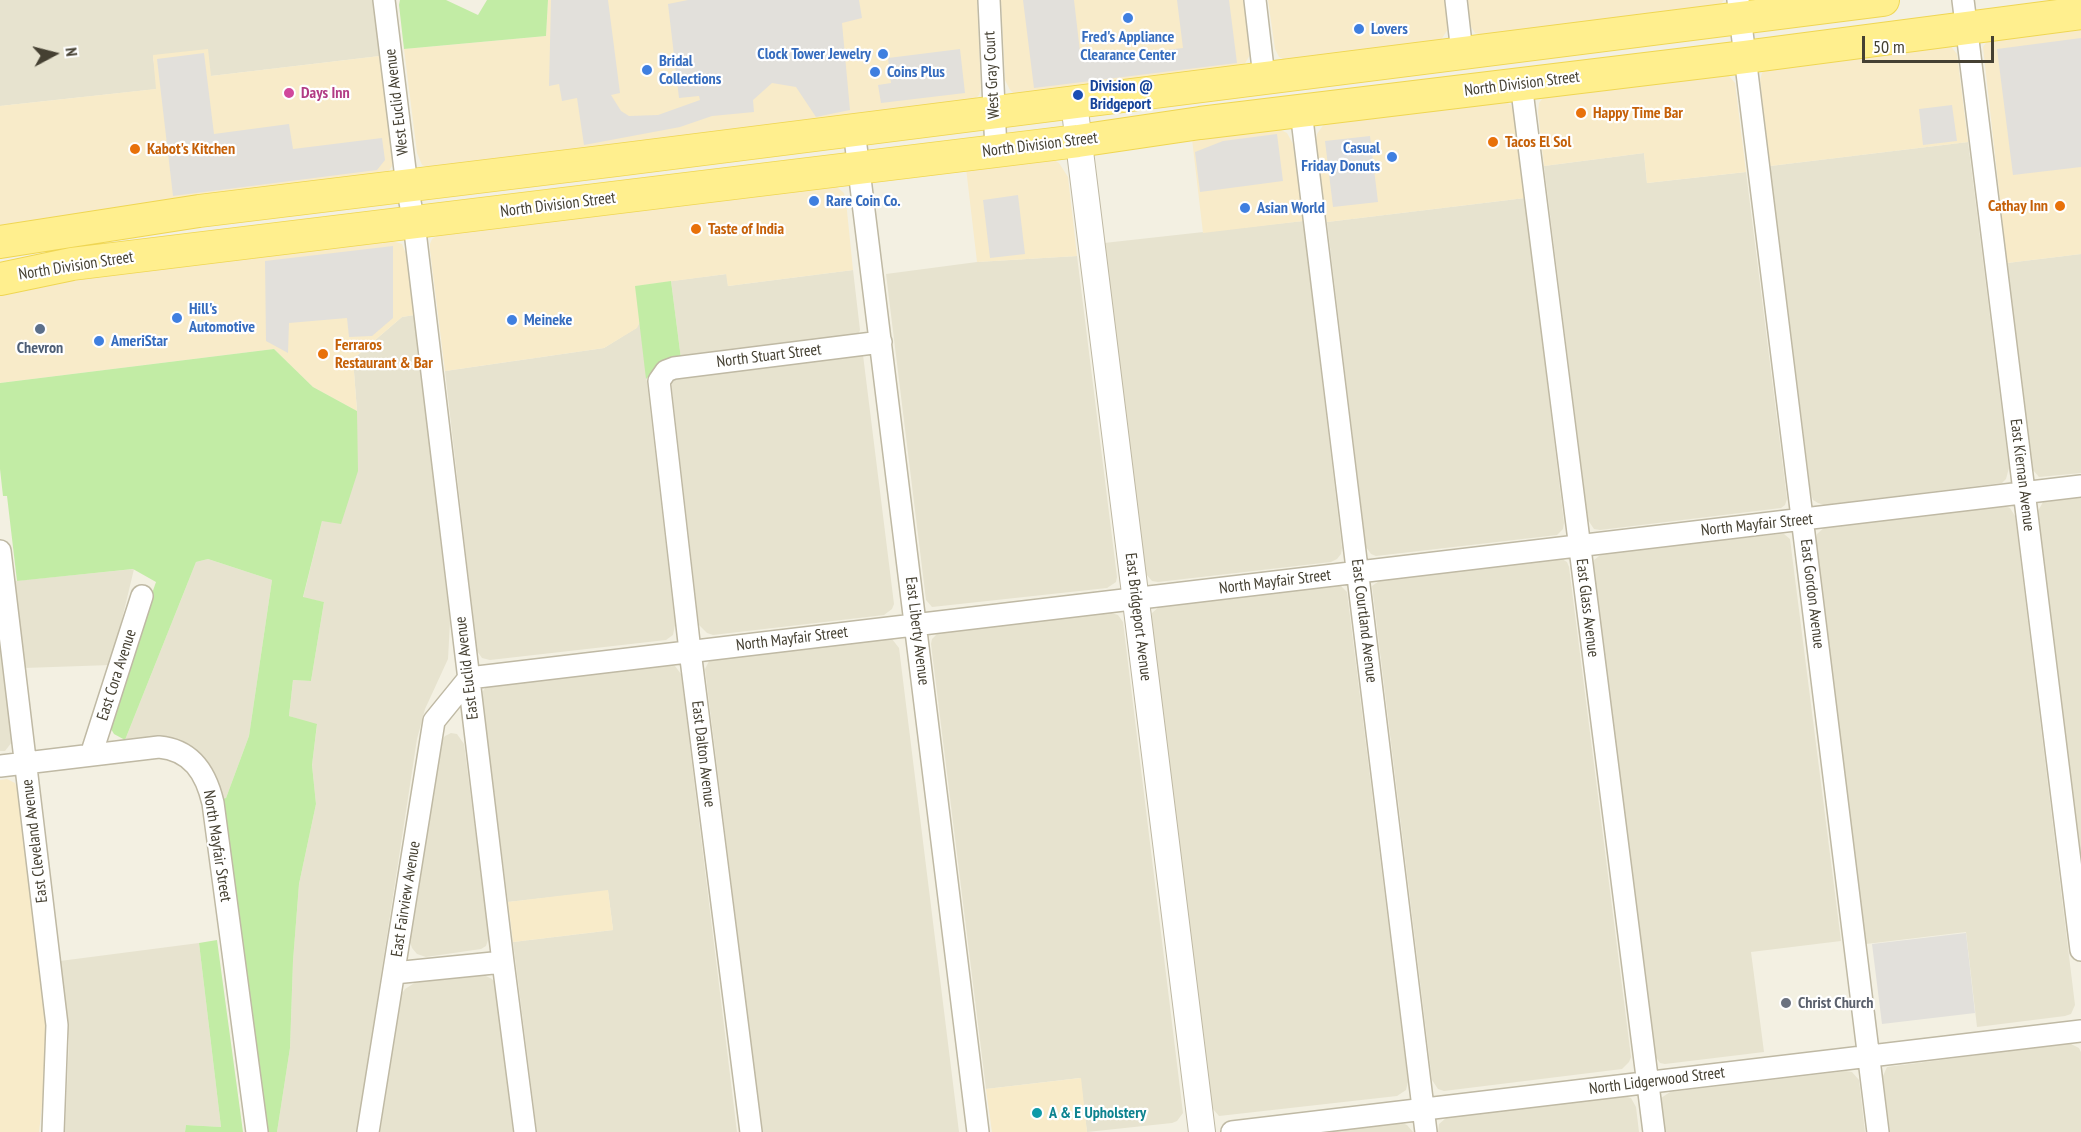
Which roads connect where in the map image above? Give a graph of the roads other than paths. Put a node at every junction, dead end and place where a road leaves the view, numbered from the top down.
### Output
1 (385, 0) edge
2 (989, 0) edge
3 (1255, 0) edge
4 (1456, 0) edge
5 (1883, 0) edge
6 (1739, 9) edge
7 (1965, 13) edge
8 (2081, 13) edge
9 (1614, 34) junction
10 (1462, 53) junction
11 (1745, 57) junction
12 (1264, 77) junction
13 (1521, 83) junction
14 (1074, 103) junction
15 (1347, 105) junction
16 (1301, 111) junction
17 (994, 113) junction
18 (854, 130) junction
19 (1078, 141) junction
20 (996, 150) junction
21 (858, 167) junction
22 (410, 205) junction
23 (0, 242) edge
24 (0, 279) edge
25 (881, 342) junction
26 (661, 376) joint
27 (2081, 486) edge
28 (2024, 493) junction
29 (1802, 520) junction
30 (1579, 545) junction
31 (0, 551) edge
32 (1358, 571) junction
33 (142, 596) dead end
34 (1135, 599) junction
35 (916, 624) junction
36 (690, 651) junction
37 (469, 678) junction
38 (91, 755) junction
39 (26, 763) junction
40 (0, 766) edge
41 (2081, 950) edge
42 (503, 962) junction
43 (394, 973) junction
44 (2081, 1031) edge
45 (1869, 1056) junction
46 (1648, 1082) junction
47 (1424, 1109) junction
48 (53, 1132) edge
49 (257, 1132) edge
50 (368, 1132) edge
51 (525, 1132) edge
52 (751, 1132) edge
53 (978, 1132) edge
54 (1202, 1132) edge
55 (1232, 1132) edge
56 (1426, 1132) edge
57 (1654, 1132) edge
58 (1878, 1132) edge

1 - 22 street, West Euclid Avenue
2 - 17 street, West Gray Court
3 - 12 street
4 - 10 street
5 - 6 main road, North Division Street
6 - 9 main road, North Division Street
6 - 11 street, East Gordon Avenue
7 - 8 main road, North Division Street
7 - 11 main road, North Division Street
7 - 28 street, East Kiernan Avenue
9 - 10 main road, North Division Street
9 - 13 main road
10 - 12 main road, North Division Street
10 - 15 main road
11 - 13 main road, North Division Street
11 - 29 street, East Gordon Avenue
12 - 14 main road, North Division Street
13 - 15 main road, North Division Street
13 - 30 street, East Glass Avenue
14 - 17 main road, North Division Street
14 - 19 street, East Bridgeport Avenue
15 - 16 main road, North Division Street
16 - 19 main road, North Division Street
16 - 32 street, East Courtland Avenue
17 - 18 main road, North Division Street
17 - 20 street, West Gray Court
18 - 21 street, East Liberty Avenue
18 - 22 main road, North Division Street
19 - 20 main road, North Division Street
19 - 34 street, East Bridgeport Avenue
20 - 21 main road, North Division Street
21 - 22 main road, North Division Street
21 - 25 street, East Liberty Avenue
22 - 23 main road, North Division Street
22 - 24 main road, North Division Street
22 - 37 street, East Euclid Avenue
25 - 26 street, North Stuart Street
25 - 35 street, East Liberty Avenue
26 - 36 street, East Dalton Avenue
27 - 28 street, North Mayfair Street
28 - 29 street, North Mayfair Street
28 - 41 street, East Kiernan Avenue
29 - 30 street, North Mayfair Street
29 - 45 street, East Gordon Avenue
30 - 32 street, North Mayfair Street
30 - 46 street, East Glass Avenue
31 - 39 street, East Cleveland Avenue
32 - 34 street, North Mayfair Street
32 - 47 street, East Courtland Avenue
33 - 38 street, East Cora Avenue
34 - 35 street, North Mayfair Street
34 - 54 street, East Bridgeport Avenue
35 - 36 street, North Mayfair Street
35 - 53 street, East Liberty Avenue
36 - 37 street, North Mayfair Street
36 - 52 street, East Dalton Avenue
37 - 42 street, East Euclid Avenue
37 - 43 street, East Fairview Avenue
38 - 39 street, North Mayfair Street
38 - 49 street, North Mayfair Street
39 - 40 street, North Mayfair Street
39 - 48 street, East Cleveland Avenue
42 - 43 street
42 - 51 street, East Euclid Avenue
43 - 50 street, East Fairview Avenue
44 - 45 street, North Lidgerwood Street
45 - 46 street, North Lidgerwood Street
45 - 58 street, East Gordon Avenue
46 - 47 street, North Lidgerwood Street
46 - 57 street, East Glass Avenue
47 - 55 street, North Lidgerwood Street
47 - 56 street, East Courtland Avenue

